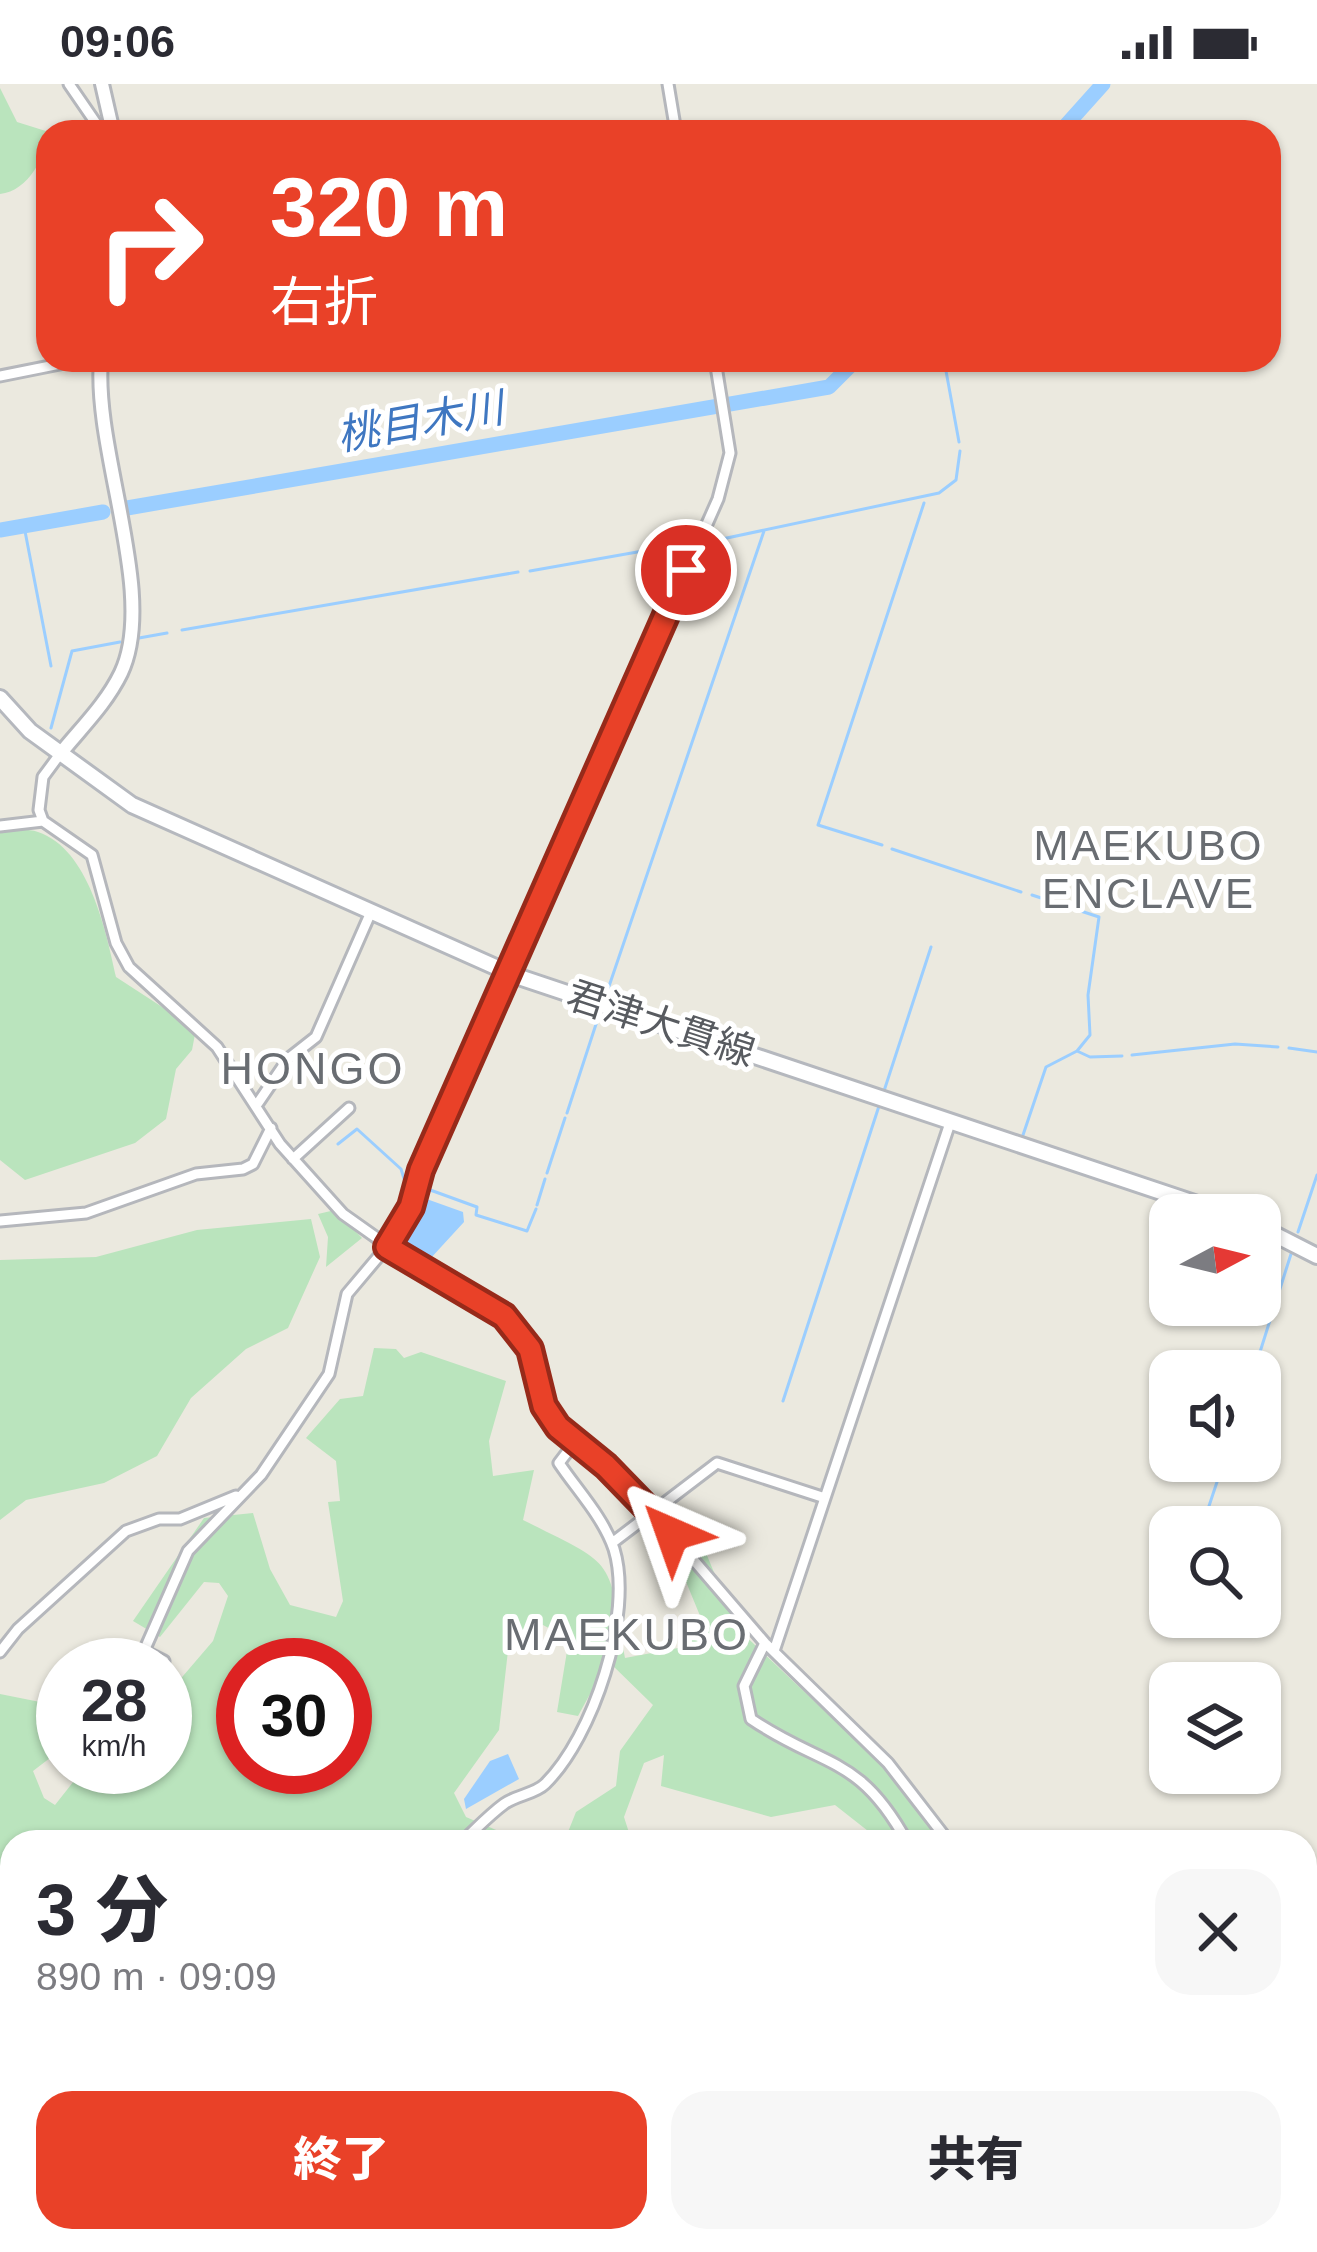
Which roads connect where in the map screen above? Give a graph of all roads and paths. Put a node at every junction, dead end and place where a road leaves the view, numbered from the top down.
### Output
1 (68, 84) edge
2 (102, 84) edge
3 (668, 84) edge
4 (90, 120) edge
5 (110, 120) edge
6 (674, 120) edge
7 (36, 369) edge
8 (101, 372) edge
9 (718, 372) edge
10 (0, 376) edge
11 (0, 698) edge
12 (60, 754) junction
13 (43, 820) junction
14 (0, 826) edge
15 (371, 911) junction
16 (507, 972) junction
17 (258, 1103) junction
18 (349, 1108) dead end
19 (951, 1120) junction
20 (271, 1128) junction
21 (293, 1159) junction
22 (1168, 1194) edge
23 (0, 1221) edge
24 (1281, 1238) edge
25 (387, 1247) junction
26 (1317, 1256) edge
27 (575, 1442) junction
28 (241, 1495) junction
29 (825, 1498) junction
30 (655, 1514) junction
31 (612, 1543) junction
32 (150, 1638) edge
33 (764, 1643) junction
34 (0, 1652) edge
35 (774, 1652) junction
36 (475, 1830) edge
37 (900, 1830) edge
38 (940, 1830) edge

1 - 4 street
2 - 5 street
3 - 6 street
7 - 10 street
8 - 12 street
9 - 16 street
11 - 12 main road, 君津大貫線
12 - 13 street
12 - 15 main road, 君津大貫線
13 - 14 street
13 - 17 street
15 - 16 main road, 君津大貫線
15 - 17 street
16 - 19 main road, 君津大貫線
16 - 25 street
17 - 20 street
18 - 21 street
19 - 22 main road, 君津大貫線
19 - 29 street
20 - 21 street
20 - 23 street
21 - 25 street
24 - 26 main road
25 - 27 street
25 - 28 street
27 - 30 street
27 - 31 street
28 - 32 street
28 - 34 street
29 - 30 street
29 - 35 street
30 - 31 street
30 - 33 street
31 - 36 street
33 - 35 street
33 - 37 street
35 - 38 street

